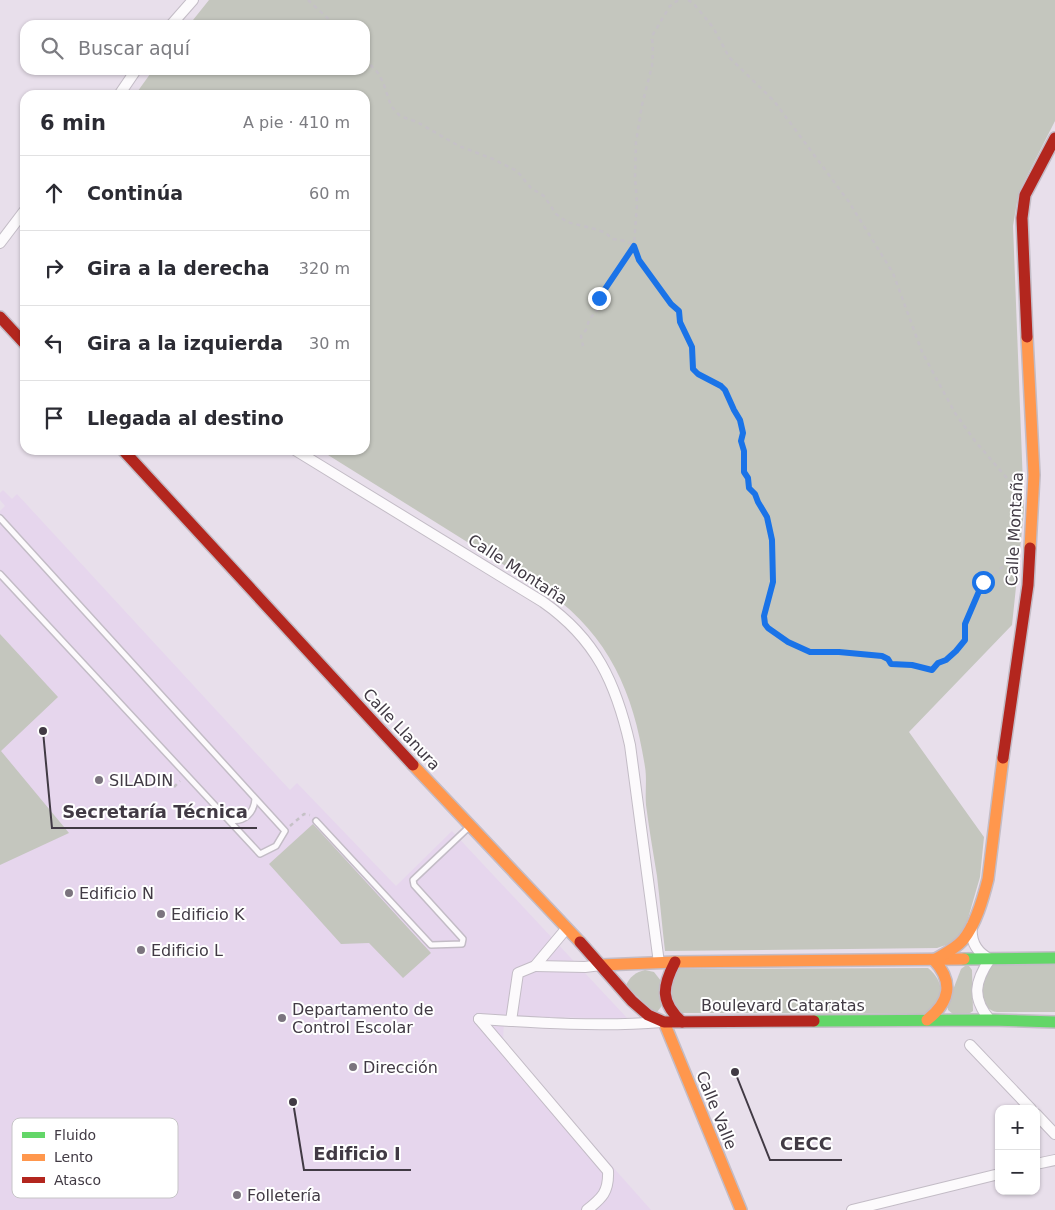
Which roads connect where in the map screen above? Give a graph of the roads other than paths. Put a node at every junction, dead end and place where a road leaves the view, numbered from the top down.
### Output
1 (193, 0) edge
2 (175, 20) edge
3 (133, 75) edge
4 (123, 90) edge
5 (1055, 138) edge
6 (20, 217) edge
7 (0, 243) edge
8 (0, 317) edge
9 (20, 339) edge
10 (128, 455) edge
11 (303, 455) edge
12 (0, 518) edge
13 (0, 574) edge
14 (255, 798) junction
15 (229, 820) junction
16 (316, 821) road end
17 (469, 826) junction
18 (972, 925) junction
19 (566, 929) junction
20 (1055, 958) edge
21 (990, 959) junction
22 (934, 960) junction
23 (675, 962) junction
24 (659, 963) junction
25 (600, 965) junction
26 (535, 966) junction
27 (927, 1020) junction
28 (990, 1020) junction
29 (511, 1021) junction
30 (664, 1022) junction
31 (682, 1022) junction
32 (1055, 1022) edge
33 (970, 1045) dead end
34 (1027, 1105) edge
35 (1040, 1118) edge
36 (1055, 1134) edge
37 (1055, 1160) edge
38 (1040, 1163) edge
39 (995, 1175) edge
40 (587, 1210) edge
41 (741, 1210) edge
42 (852, 1210) edge

1 - 2 street
3 - 4 street
5 - 18 street, Calle Montaña
6 - 7 street
8 - 9 street
10 - 17 street, Calle Llanura
11 - 24 street, Calle Montaña
12 - 14 lane
13 - 15 lane
14 - 15 lane
14 - 15 lane
16 - 17 lane
17 - 19 street, Calle Llanura
18 - 21 street
18 - 22 street, Calle Montaña
19 - 25 street, Calle Llanura
19 - 26 street
20 - 21 street
21 - 22 street
21 - 28 street
22 - 23 street
22 - 27 street
23 - 24 street
23 - 31 street
24 - 25 street
25 - 26 street
25 - 30 street, Calle Llanura
26 - 29 street
27 - 28 street, Boulevard Cataratas
27 - 31 street, Boulevard Cataratas
28 - 32 street, Boulevard Cataratas
29 - 30 street, Boulevard Cataratas
29 - 40 street, Boulevard Cataratas
30 - 31 street, Boulevard Cataratas
30 - 41 street, Calle Valle
33 - 34 street
35 - 36 street
37 - 38 street
39 - 42 street

